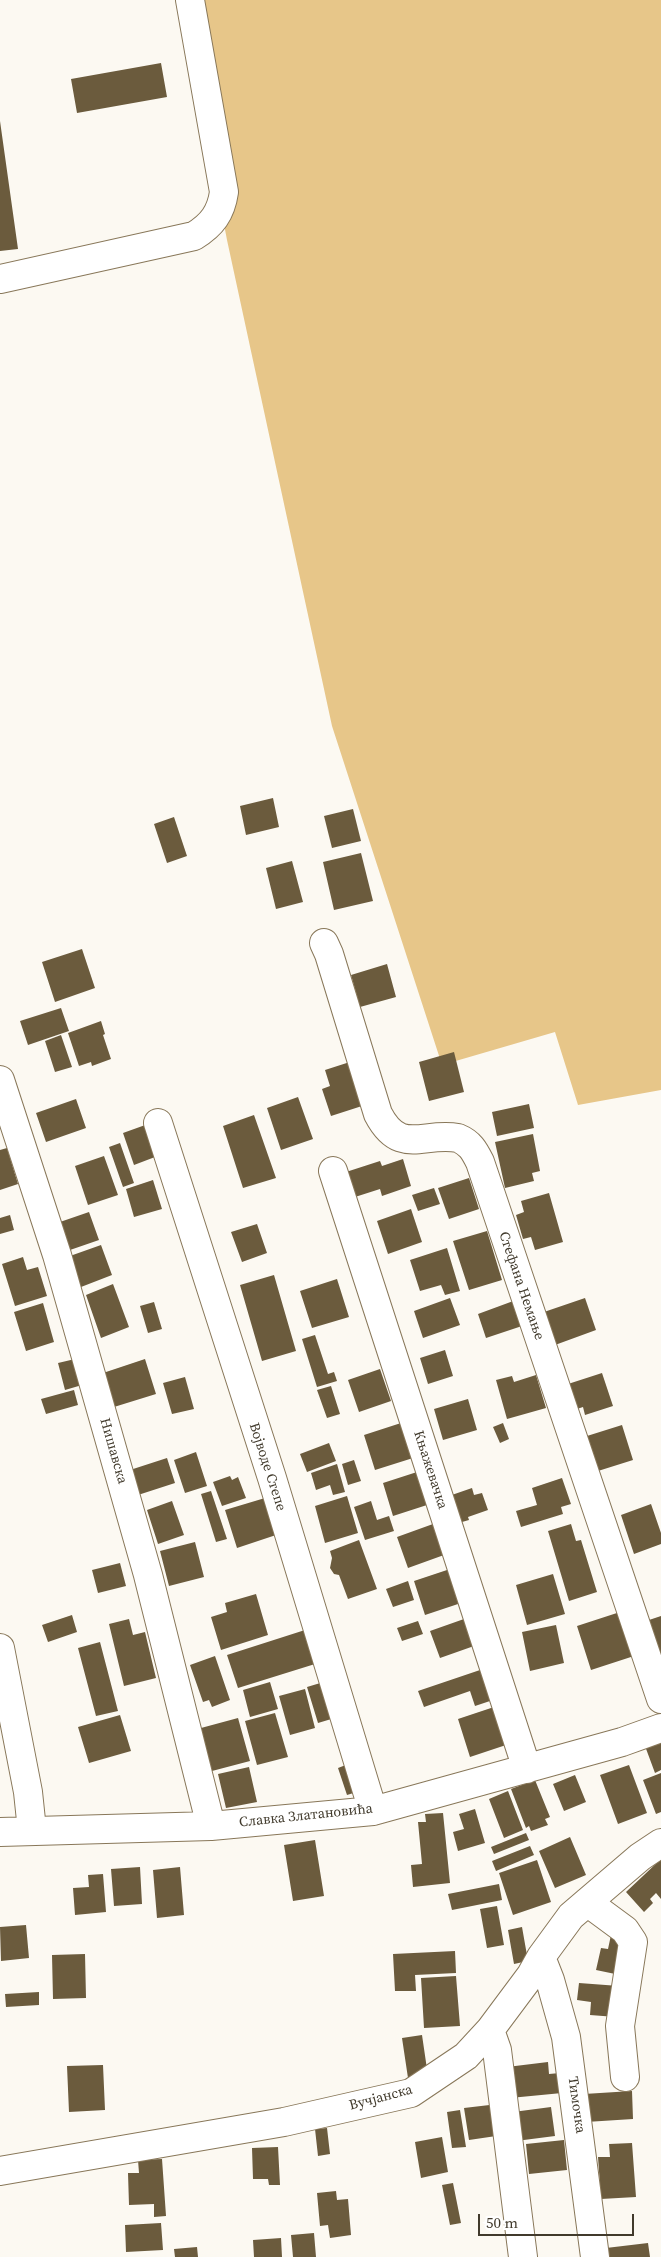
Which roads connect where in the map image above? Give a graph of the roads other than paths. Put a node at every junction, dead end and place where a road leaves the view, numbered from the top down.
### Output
1 (190, 0) edge
2 (0, 279) edge
3 (324, 942) dead end
4 (0, 1080) edge
5 (158, 1124) dead end
6 (333, 1171) dead end
7 (0, 1648) edge
8 (661, 1699) edge
9 (661, 1728) edge
10 (527, 1769) junction
11 (372, 1811) junction
12 (211, 1826) junction
13 (32, 1830) junction
14 (0, 1832) edge
15 (661, 1843) edge
16 (587, 1902) junction
17 (540, 1957) junction
18 (490, 2030) junction
19 (625, 2077) dead end
20 (0, 2170) edge
21 (523, 2257) edge
22 (595, 2257) edge

1 - 2 street
3 - 8 street, Стефана Немање
4 - 12 street, Нишавска
5 - 11 street, Војводе Степе
6 - 10 street, Књажевачка
7 - 13 street
9 - 10 street, Славка Златановића
10 - 11 street, Славка Златановића
11 - 12 street, Славка Златановића
12 - 13 street, Славка Златановића
13 - 14 street, Славка Златановића
15 - 16 street, Вучјанска
16 - 17 street, Вучјанска
16 - 19 street
17 - 18 street, Вучјанска
17 - 22 street, Тимочка
18 - 20 street, Вучјанска
18 - 21 street

